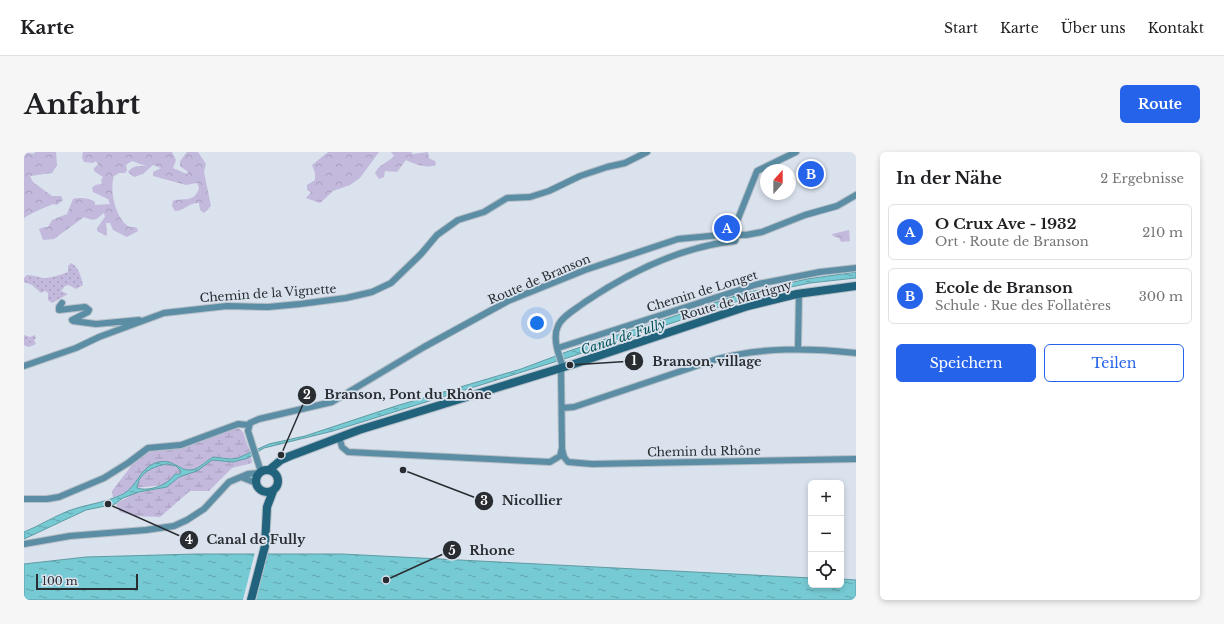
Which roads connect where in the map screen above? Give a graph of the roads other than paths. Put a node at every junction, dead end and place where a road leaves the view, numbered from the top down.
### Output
1 (647, 152) edge
2 (796, 152) edge
3 (856, 196) edge
4 (734, 234) junction
5 (856, 268) edge
6 (856, 286) edge
7 (799, 294) junction
8 (62, 303) dead end
9 (147, 318) junction
10 (798, 348) junction
11 (558, 350) junction
12 (856, 353) edge
13 (24, 366) edge
14 (562, 366) junction
15 (562, 408) junction
16 (248, 425) junction
17 (339, 437) junction
18 (562, 448) junction
19 (284, 459) junction
20 (856, 459) edge
21 (263, 472) junction
22 (241, 477) junction
23 (278, 478) junction
24 (256, 483) junction
25 (261, 491) junction
26 (273, 491) junction
27 (24, 500) edge
28 (267, 507) junction
29 (24, 544) edge
30 (251, 600) edge

1 - 9 street, Chemin de la Vignette
2 - 4 street
3 - 4 street, Route de Branson
4 - 11 street
4 - 16 street, Route de Branson
5 - 11 street, Chemin de Longet
6 - 7 main road, Route de Martigny
7 - 10 street
7 - 14 main road, Route de Martigny
8 - 9 street
9 - 13 street, Chemin de la Vignette
10 - 12 street
10 - 15 street
11 - 14 street
14 - 15 street
14 - 17 main road, Route de Martigny
15 - 18 street
16 - 21 street
16 - 27 street, Route de Branson
17 - 18 street
17 - 19 main road, Route de Martigny
18 - 20 street, Chemin du Rhône
19 - 21 main road, Route de Martigny
19 - 23 main road
21 - 22 street
21 - 23 main road
21 - 24 main road
22 - 24 street
22 - 29 street
23 - 26 main road
24 - 25 main road
25 - 26 main road
25 - 28 main road
26 - 28 main road
28 - 30 main road

